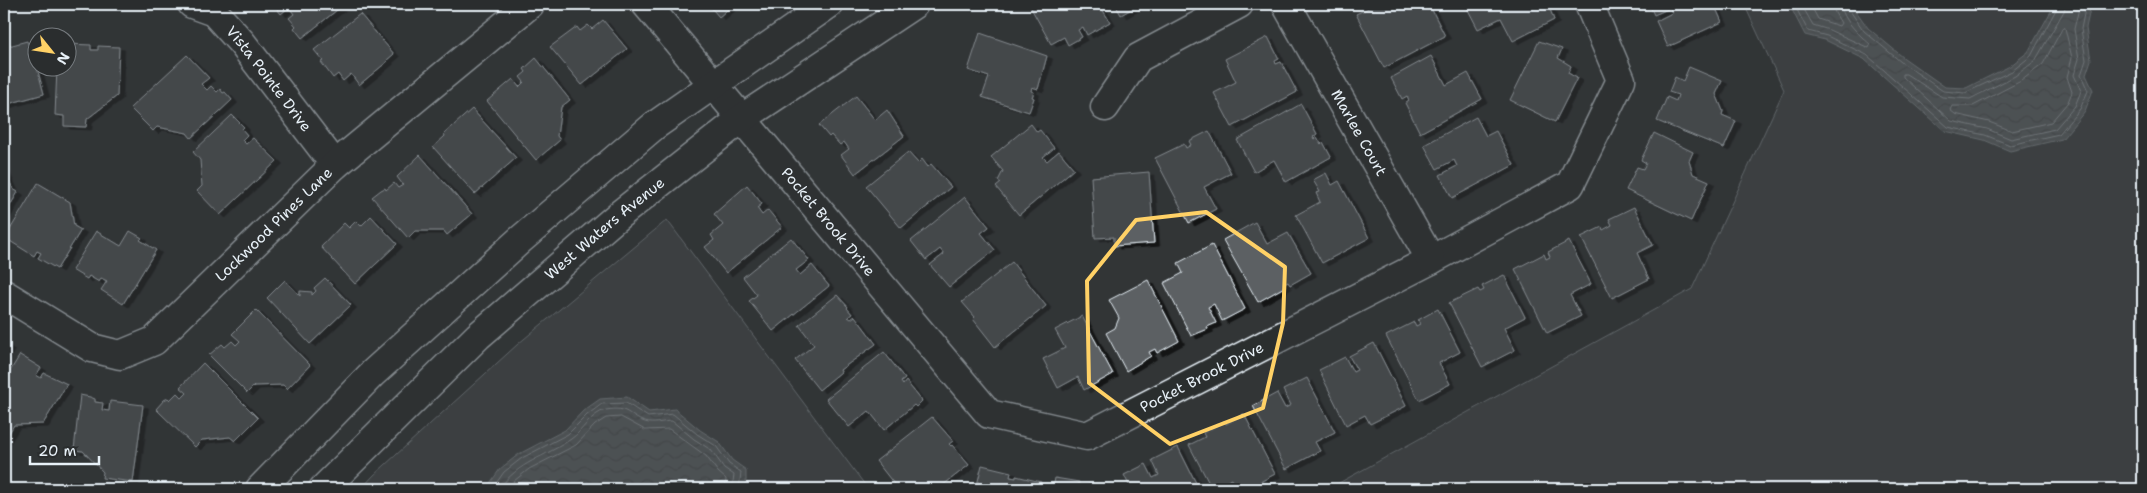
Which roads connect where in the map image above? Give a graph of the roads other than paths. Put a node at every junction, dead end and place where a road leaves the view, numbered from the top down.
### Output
1 (192, 4) edge
2 (530, 4) edge
3 (646, 4) edge
4 (828, 4) edge
5 (914, 4) edge
6 (1239, 4) edge
7 (1286, 4) edge
8 (1589, 4) edge
9 (714, 84) junction
10 (1105, 107) dead end
11 (740, 119) junction
12 (336, 165) junction
13 (1431, 260) junction
14 (4, 294) edge
15 (260, 489) edge
16 (322, 489) edge

1 - 12 street, Vista Pointe Drive
2 - 12 street, Lockwood Pines Lane
3 - 9 street, Pocket Brook Drive
4 - 9 street
5 - 11 street, West Waters Avenue
6 - 10 street
7 - 13 street, Marlee Court
8 - 13 street, Pocket Brook Drive
9 - 11 street, Pocket Brook Drive
9 - 15 street
11 - 13 street, Pocket Brook Drive
11 - 16 street, West Waters Avenue
12 - 14 street, Lockwood Pines Lane

